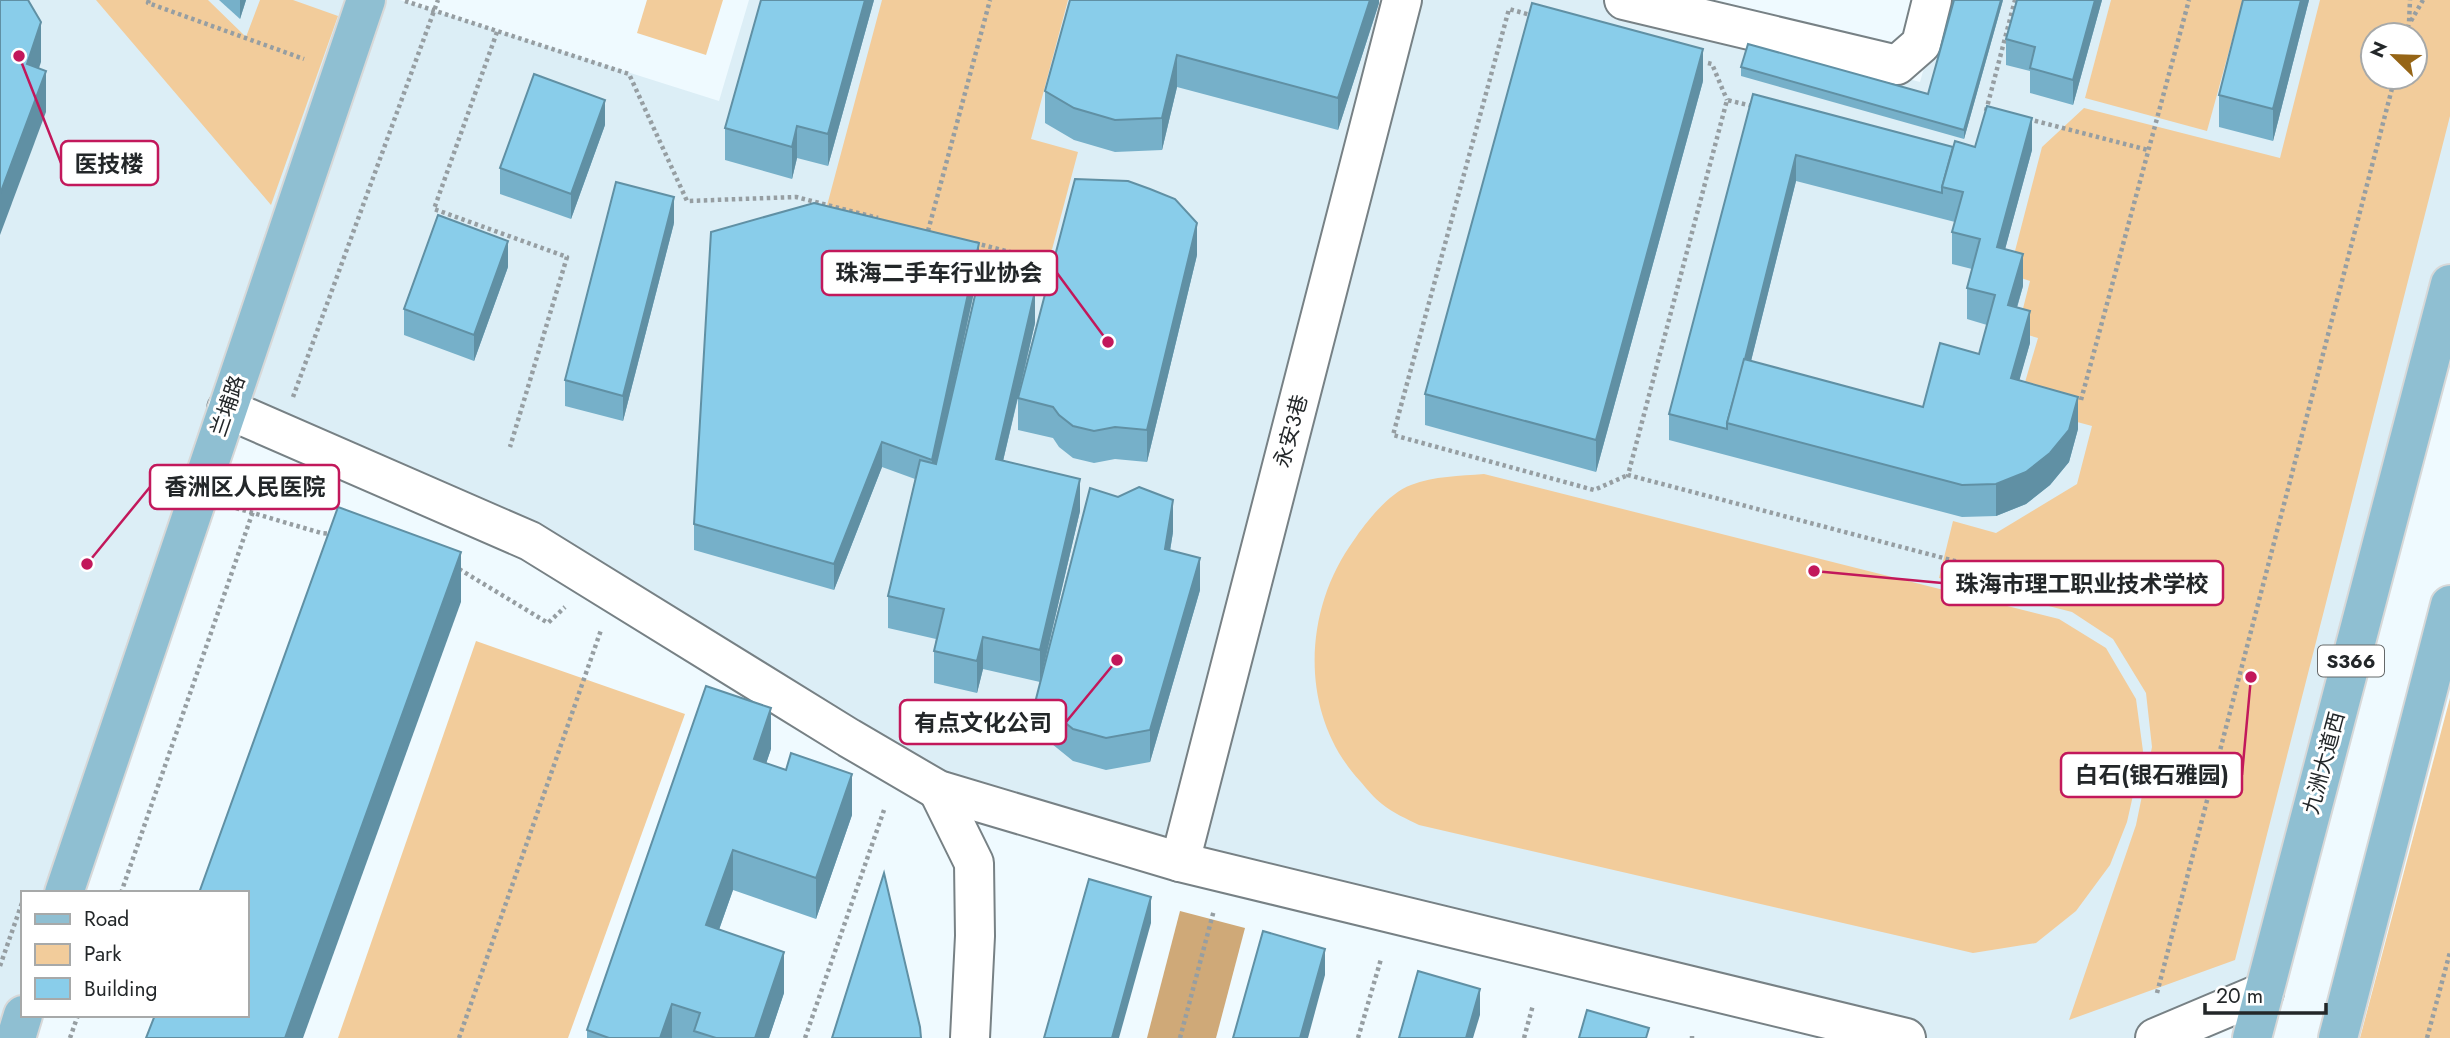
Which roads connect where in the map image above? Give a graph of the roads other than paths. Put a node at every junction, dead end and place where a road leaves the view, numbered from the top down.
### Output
1 (366, 0) edge
2 (1402, 0) edge
3 (1624, 0) edge
4 (1932, 0) edge
5 (2450, 284) edge
6 (227, 409) junction
7 (2450, 605) edge
8 (938, 790) junction
9 (1180, 862) junction
10 (65, 891) edge
11 (2264, 992) junction
12 (22, 1017) edge
13 (16, 1038) edge
14 (970, 1038) edge
15 (1906, 1038) edge
16 (2155, 1038) edge
17 (2252, 1038) edge
18 (2338, 1038) edge

1 - 6 main road, 兰埔路
2 - 9 street, 永安3巷
3 - 4 street
5 - 11 main road, 九洲大道西 / S366
6 - 8 street
6 - 10 main road, 兰埔路
7 - 18 main road
8 - 9 street
8 - 14 street
9 - 15 street
11 - 16 street
11 - 17 main road, 九洲大道西 / S366
12 - 13 main road

